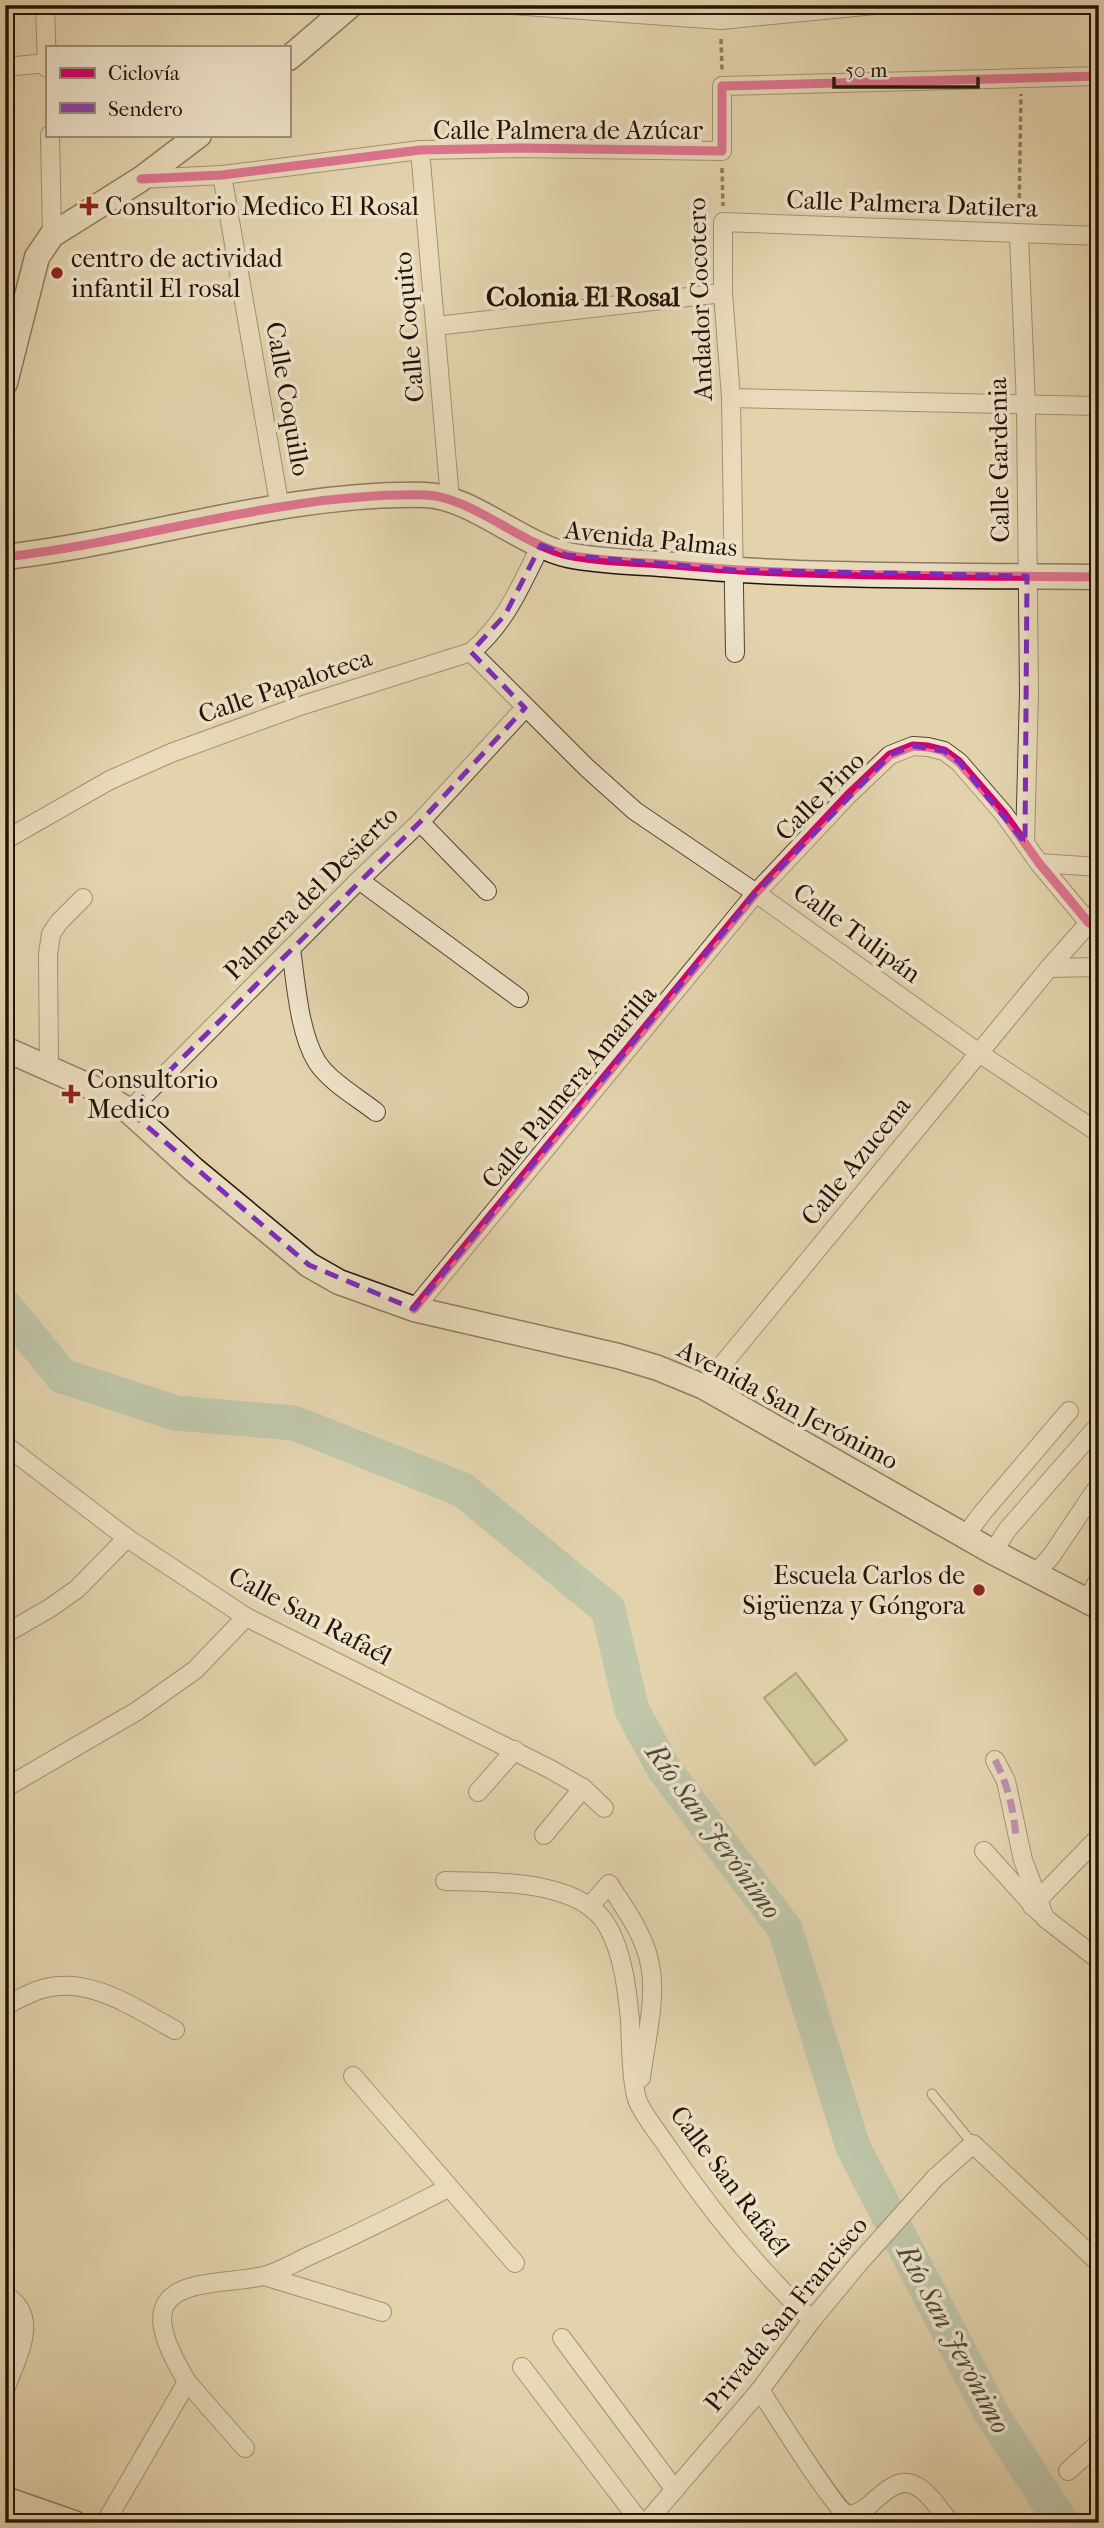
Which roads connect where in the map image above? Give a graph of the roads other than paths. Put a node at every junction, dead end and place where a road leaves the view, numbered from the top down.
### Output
1 (351, 5) edge
2 (512, 5) edge
3 (875, 5) edge
4 (48, 7) edge
5 (721, 12) edge
6 (47, 46) edge
7 (290, 57) edge
8 (46, 66) edge
9 (5, 67) edge
10 (1099, 76) edge
11 (50, 136) edge
12 (197, 136) edge
13 (420, 150) junction
14 (222, 175) junction
15 (141, 179) junction
16 (723, 222) joint
17 (52, 235) junction
18 (1019, 235) junction
19 (1099, 236) edge
20 (723, 293) junction
21 (436, 326) junction
22 (5, 383) edge
23 (731, 398) junction
24 (1026, 406) junction
25 (1099, 406) edge
26 (450, 499) junction
27 (281, 508) junction
28 (541, 545) junction
29 (5, 557) edge
30 (733, 570) junction
31 (1027, 576) junction
32 (1099, 577) edge
33 (471, 652) junction
34 (735, 653) dead end
35 (525, 708) junction
36 (421, 822) junction
37 (5, 840) edge
38 (1025, 843) junction
39 (1039, 863) junction
40 (1099, 867) edge
41 (359, 880) junction
42 (487, 891) dead end
43 (757, 893) junction
44 (83, 898) dead end
45 (1094, 916) edge
46 (291, 949) junction
47 (1099, 967) edge
48 (1049, 968) junction
49 (519, 998) dead end
50 (5, 1049) edge
51 (979, 1053) junction
52 (50, 1067) junction
53 (129, 1111) junction
54 (376, 1112) dead end
55 (1099, 1133) edge
56 (414, 1308) junction
57 (704, 1387) junction
58 (1069, 1410) dead end
59 (1098, 1426) edge
60 (5, 1446) edge
61 (1099, 1485) edge
62 (965, 1536) junction
63 (127, 1538) junction
64 (993, 1552) junction
65 (1036, 1573) junction
66 (1095, 1595) edge
67 (246, 1617) junction
68 (5, 1634) edge
69 (515, 1750) junction
70 (995, 1760) dead end
71 (5, 1788) edge
72 (583, 1788) junction
73 (478, 1792) dead end
74 (604, 1808) dead end
75 (544, 1835) dead end
76 (1099, 1837) edge
77 (984, 1851) dead end
78 (445, 1881) dead end
79 (590, 1906) junction
80 (1039, 1908) junction
81 (1099, 1960) edge
82 (5, 2007) edge
83 (175, 2030) dead end
84 (353, 2076) dead end
85 (932, 2094) dead end
86 (638, 2102) junction
87 (973, 2144) junction
88 (448, 2188) junction
89 (515, 2263) dead end
90 (1099, 2263) edge
91 (264, 2276) junction
92 (5, 2295) edge
93 (382, 2312) dead end
94 (812, 2320) junction
95 (562, 2338) dead end
96 (522, 2367) dead end
97 (187, 2382) junction
98 (5, 2390) edge
99 (760, 2390) junction
100 (1099, 2443) edge
101 (245, 2448) dead end
102 (1068, 2471) dead end
103 (676, 2490) junction
104 (5, 2499) edge
105 (74, 2523) edge
106 (105, 2523) edge
107 (644, 2523) edge
108 (950, 2523) edge

1 - 7 street
2 - 5 street
3 - 5 street
4 - 6 street
8 - 9 street
10 - 13 street, Calle Palmera de Azúcar
11 - 17 street
12 - 15 street
13 - 14 street, Calle Palmera de Azúcar
13 - 21 street, Calle Coquito
14 - 15 street, Calle Palmera de Azúcar
14 - 27 street, Calle Coquillo
15 - 17 street
16 - 18 street, Calle Palmera Datilera
16 - 20 street, Andador Cocotero
17 - 22 street
18 - 19 street, Calle Palmera Datilera
18 - 24 street, Calle Gardenia
20 - 21 street
20 - 23 street, Andador Cocotero
21 - 26 street, Calle Coquito
23 - 24 street
23 - 30 street, Andador Cocotero
24 - 25 street
24 - 31 street, Calle Gardenia
26 - 27 street, Avenida Palmas
26 - 28 street, Avenida Palmas
27 - 29 street, Avenida Palmas
28 - 30 street, Avenida Palmas
28 - 33 street, Calle Papaloteca
30 - 31 street, Avenida Palmas
30 - 34 street, Andador Cocotero
31 - 32 street, Avenida Palmas
31 - 38 street, Calle Gardenia
33 - 35 street, Calle Tulipán
33 - 37 street, Calle Papaloteca
35 - 36 street, Palmera del Desierto
35 - 43 street, Calle Tulipán
36 - 41 street, Palmera del Desierto
36 - 42 street
38 - 39 street, Calle Pino
38 - 43 street, Calle Pino
39 - 40 street
39 - 45 street
41 - 46 street, Palmera del Desierto
41 - 49 street
43 - 51 street, Calle Tulipán
43 - 56 street, Calle Palmera Amarilla
44 - 52 street
45 - 48 street, Calle Azucena
46 - 53 street, Palmera del Desierto
46 - 54 street
47 - 48 street
48 - 51 street, Calle Azucena
50 - 52 street, Avenida San Jerónimo
51 - 55 street, Calle Tulipán
51 - 57 street, Calle Azucena
52 - 53 street, Avenida San Jerónimo
53 - 56 street, Avenida San Jerónimo
56 - 57 street, Avenida San Jerónimo
57 - 62 street, Avenida San Jerónimo
58 - 62 street
59 - 64 street
60 - 63 street, Calle San Rafaél
61 - 65 street
62 - 64 street, Avenida San Jerónimo
63 - 67 street, Calle San Rafaél
63 - 68 street
64 - 65 street, Avenida San Jerónimo
65 - 66 street, Avenida San Jerónimo
67 - 69 street, Calle San Rafaél
67 - 71 street
69 - 72 street, Calle San Rafaél
69 - 73 street
70 - 80 street
72 - 74 street, Calle San Rafaél
72 - 75 street
76 - 80 street
77 - 80 street
78 - 79 street
79 - 86 street, Calle San Rafaél
79 - 86 street, Calle San Rafaél
80 - 81 street
82 - 83 street
84 - 88 street
85 - 87 lane
86 - 94 street, Calle San Rafaél
87 - 90 street
87 - 94 street, Privada San Francisco
88 - 89 street
88 - 91 street
91 - 93 street
91 - 97 street
92 - 98 street
94 - 99 street, Privada San Francisco
95 - 103 street
96 - 107 street
97 - 101 street
97 - 106 street
99 - 103 street, Privada San Francisco
99 - 108 street
100 - 102 street
103 - 107 street, Privada San Francisco
104 - 105 street

